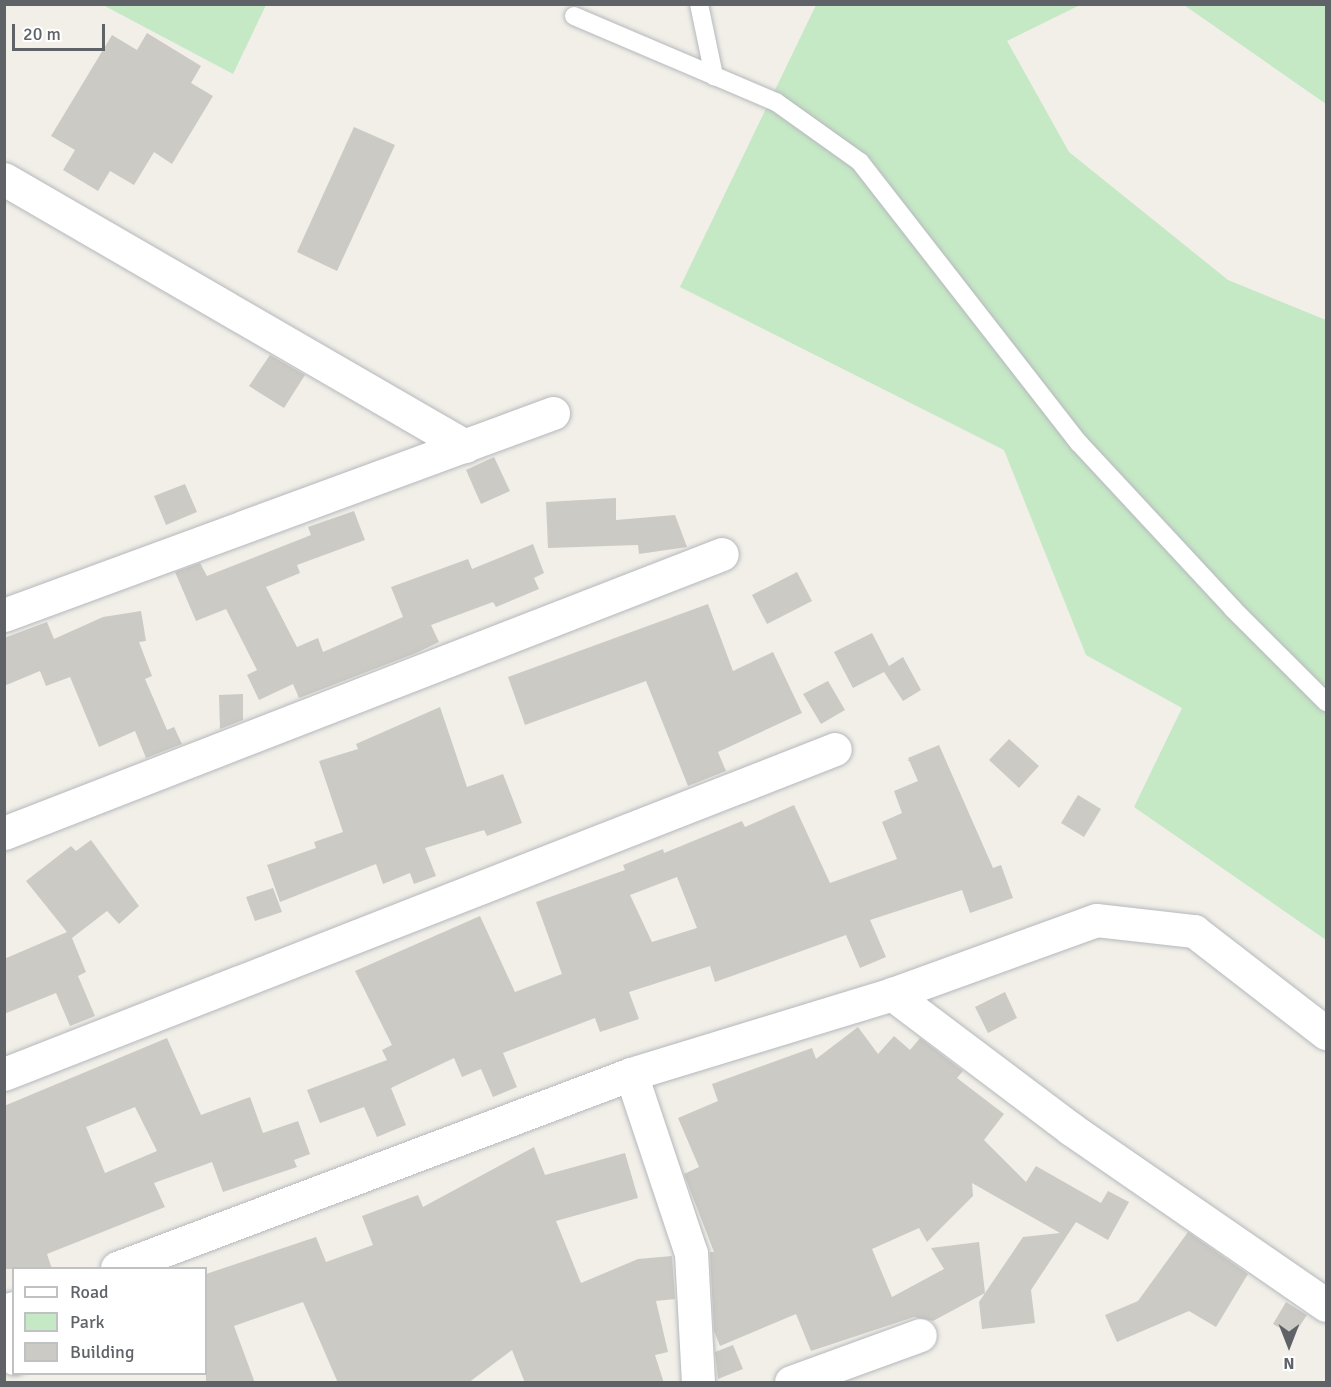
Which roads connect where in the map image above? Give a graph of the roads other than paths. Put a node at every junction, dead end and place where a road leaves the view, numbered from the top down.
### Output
1 (699, 4) edge
2 (574, 16) dead end
3 (714, 76) junction
4 (4, 179) edge
5 (553, 413) dead end
6 (465, 446) junction
7 (722, 554) dead end
8 (4, 615) edge
9 (1326, 702) edge
10 (835, 749) dead end
11 (4, 833) edge
12 (892, 993) junction
13 (1326, 1033) edge
14 (4, 1074) edge
15 (631, 1074) junction
16 (122, 1267) edge
17 (1326, 1305) edge
18 (4, 1333) edge
19 (920, 1335) dead end
20 (12, 1353) edge
21 (698, 1383) edge
22 (791, 1383) edge

1 - 3 lane
2 - 3 lane
3 - 9 lane
4 - 6 street
5 - 6 street
6 - 8 street
7 - 11 street
10 - 14 street
12 - 13 street
12 - 15 street
12 - 17 street
15 - 16 street
15 - 21 street
18 - 20 street
19 - 22 street

